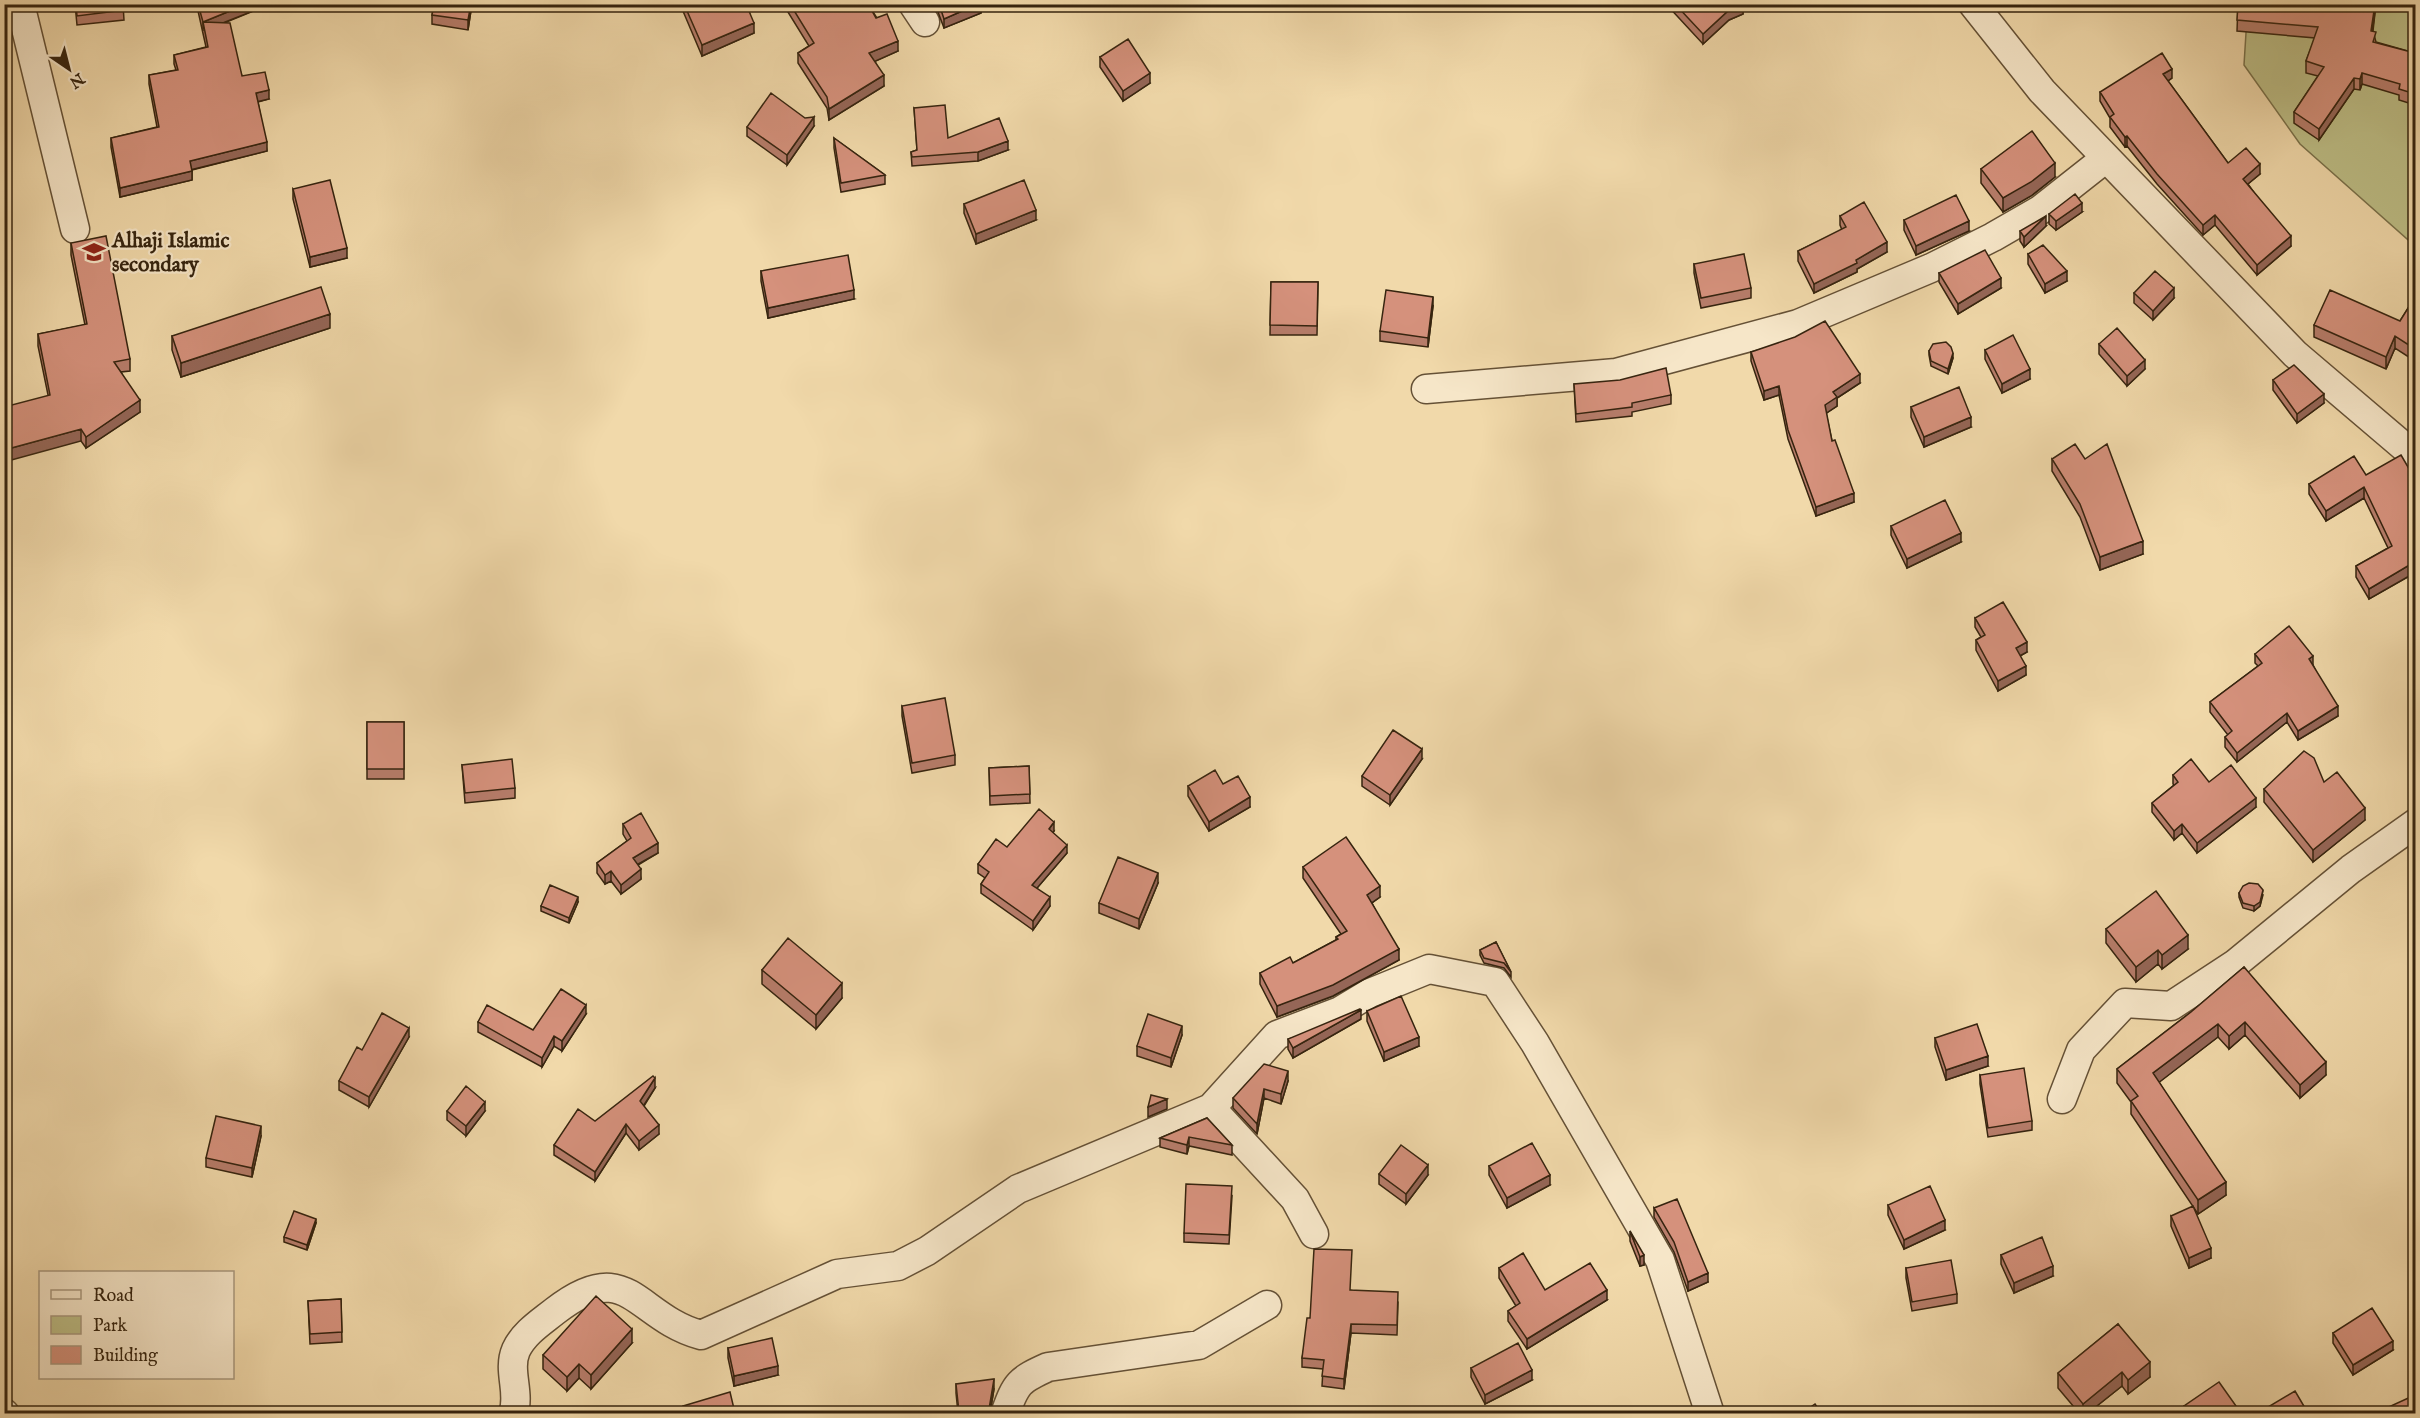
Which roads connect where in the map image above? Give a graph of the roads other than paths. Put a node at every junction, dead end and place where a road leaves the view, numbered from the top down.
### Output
1 (20, 4) edge
2 (1973, 4) edge
3 (2106, 158) junction
4 (75, 229) dead end
5 (1426, 389) dead end
6 (2415, 457) edge
7 (2415, 823) edge
8 (2062, 1099) dead end
9 (1211, 1108) junction
10 (1314, 1234) dead end
11 (1267, 1305) dead end
12 (513, 1413) edge
13 (1005, 1413) edge
14 (1710, 1413) edge

1 - 4 street
2 - 3 street
3 - 5 street
3 - 6 street
7 - 8 street
9 - 10 street
9 - 12 street
9 - 14 street
11 - 13 street

